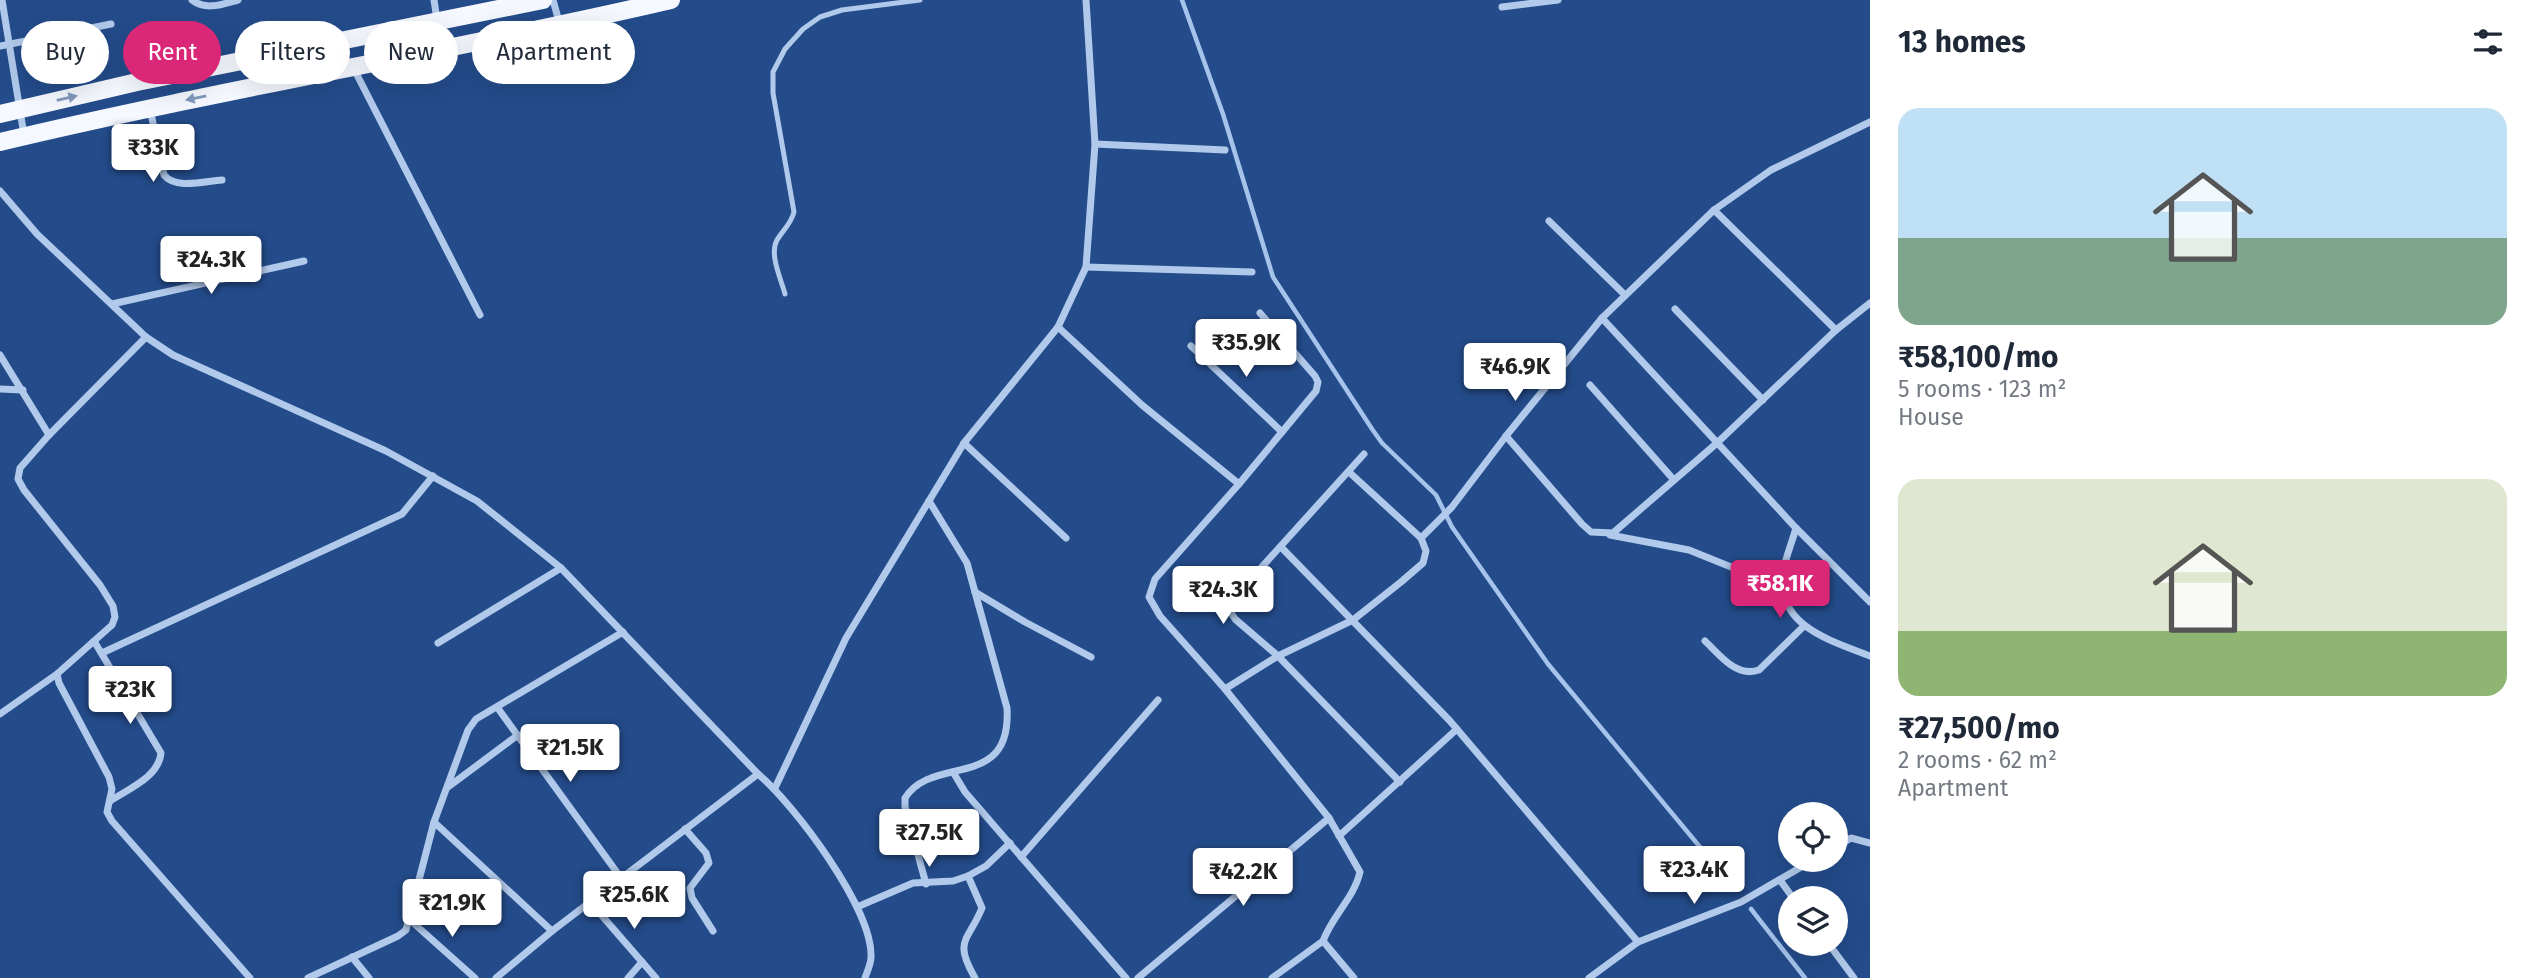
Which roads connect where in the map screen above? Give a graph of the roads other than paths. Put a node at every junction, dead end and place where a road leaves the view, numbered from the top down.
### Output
1 (2, 0) edge
2 (192, 0) edge
3 (238, 0) edge
4 (434, 0) edge
5 (543, 0) edge
6 (553, 0) edge
7 (671, 0) edge
8 (841, 0) edge
9 (920, 0) edge
10 (1086, 0) edge
11 (1558, 0) edge
12 (1502, 7) dead end
13 (842, 10) junction
14 (437, 21) edge
15 (442, 21) edge
16 (559, 21) edge
17 (582, 21) edge
18 (111, 24) dead end
19 (364, 36) edge
20 (472, 43) edge
21 (4, 46) edge
22 (352, 65) junction
23 (150, 108) junction
24 (19, 109) junction
25 (0, 114) edge
26 (1870, 122) edge
27 (24, 136) junction
28 (0, 142) edge
29 (1095, 144) junction
30 (1225, 150) dead end
31 (222, 180) dead end
32 (0, 191) edge
33 (1714, 210) junction
34 (1549, 221) dead end
35 (304, 261) dead end
36 (1086, 267) junction
37 (1252, 272) dead end
38 (785, 294) dead end
39 (1625, 295) junction
40 (1870, 303) edge
41 (111, 304) junction
42 (1675, 309) dead end
43 (1260, 313) dead end
44 (480, 315) dead end
45 (1602, 318) junction
46 (1058, 327) junction
47 (1836, 330) junction
48 (146, 337) junction
49 (1191, 346) dead end
50 (0, 355) edge
51 (1590, 385) dead end
52 (0, 389) edge
53 (23, 390) junction
54 (1763, 400) junction
55 (1282, 432) junction
56 (49, 435) junction
57 (1506, 436) junction
58 (964, 443) junction
59 (1717, 443) junction
60 (1364, 454) dead end
61 (1349, 472) junction
62 (433, 476) junction
63 (1674, 480) junction
64 (1239, 484) junction
65 (929, 501) junction
66 (1796, 528) junction
67 (1603, 534) junction
68 (1066, 538) dead end
69 (1421, 538) junction
70 (1281, 547) junction
71 (561, 568) junction
72 (1783, 588) junction
73 (975, 591) junction
74 (1870, 602) edge
75 (1353, 620) junction
76 (1804, 626) junction
77 (622, 632) junction
78 (94, 641) junction
79 (1705, 641) dead end
80 (438, 643) dead end
81 (102, 653) junction
82 (1278, 656) junction
83 (1870, 656) edge
84 (1091, 657) dead end
85 (57, 674) junction
86 (1225, 689) junction
87 (1158, 701) dead end
88 (497, 706) junction
89 (0, 714) edge
90 (1457, 729) junction
91 (518, 736) junction
92 (953, 772) junction
93 (758, 774) junction
94 (1400, 782) junction
95 (447, 787) junction
96 (775, 788) junction
97 (110, 801) junction
98 (1329, 818) junction
99 (435, 822) junction
100 (685, 829) junction
101 (1339, 836) junction
102 (1848, 840) edge
103 (1010, 843) junction
104 (1870, 843) edge
105 (1021, 857) junction
106 (1793, 872) edge
107 (968, 876) junction
108 (621, 878) junction
109 (1780, 880) junction
110 (926, 884) junction
111 (1784, 886) edge
112 (590, 902) junction
113 (857, 907) junction
114 (410, 920) junction
115 (552, 931) junction
116 (713, 931) dead end
117 (1323, 941) junction
118 (1638, 942) junction
119 (1838, 956) edge
120 (352, 957) junction
121 (642, 962) junction
122 (1147, 971) junction
123 (250, 978) edge
124 (308, 978) edge
125 (369, 978) edge
126 (475, 978) edge
127 (496, 978) edge
128 (628, 978) edge
129 (656, 978) edge
130 (865, 978) edge
131 (975, 978) edge
132 (1126, 978) edge
133 (1138, 978) edge
134 (1153, 978) edge
135 (1272, 978) edge
136 (1354, 978) edge
137 (1589, 978) edge
138 (1854, 978) edge

1 - 21 street
2 - 3 street
4 - 14 street
5 - 15 main road
6 - 16 street
7 - 17 main road
8 - 13 lane
9 - 13 lane
10 - 29 street
11 - 12 street
13 - 38 lane
18 - 21 street
24 -> 19 main road
20 - 22 main road
21 - 24 street
22 -> 23 main road
22 - 44 street
23 - 27 main road
23 - 31 street
24 - 25 main road
24 - 27 street
26 - 33 street
27 - 28 main road
29 - 30 street
29 - 36 street
32 - 41 street
33 - 39 street
33 - 47 street
34 - 39 street
35 - 41 street
36 - 37 street
36 - 46 street
39 - 45 street
40 - 47 street
41 - 48 street
42 - 54 street
43 - 55 street
45 - 57 street
45 - 59 street
46 - 58 street
46 - 64 street
47 - 54 street
48 - 56 street
48 - 62 street
49 - 55 street
50 - 53 street
51 - 63 street
52 - 53 street
53 - 56 street
54 - 59 street
55 - 64 street
56 - 78 street
57 - 67 street
57 - 69 street
58 - 65 street
58 - 68 street
59 - 63 street
59 - 66 street
60 - 61 street
61 - 69 street
61 - 70 street
62 - 71 street
62 - 81 street
63 - 67 street
64 - 86 street
65 - 73 street
65 - 96 street
66 - 72 street
66 - 74 street
67 - 72 street
69 - 75 street
70 - 75 street
70 - 82 street
71 - 77 street
71 - 80 street
72 - 76 street
73 - 84 street
73 - 92 street
75 - 82 street
75 - 90 street
76 - 79 street
76 - 83 street
77 - 88 street
77 - 93 street
78 - 81 street
78 - 85 street
81 - 97 street
82 - 86 street
82 - 94 street
85 - 89 street
85 - 97 street
86 - 98 street
87 - 105 street
88 - 91 street
88 - 95 street
90 - 94 street
90 - 118 street
91 - 95 street
91 - 108 street
92 - 103 street
92 - 110 street
93 - 96 street
93 - 100 street
94 - 101 street
95 - 99 street
96 - 113 street
97 - 123 street
98 - 101 street
98 - 122 street
99 - 114 street
99 - 115 street
100 - 108 street
100 - 116 street
101 - 117 street
102 - 104 street
103 - 105 street
103 - 107 street
105 - 132 street
106 - 109 street
107 - 110 street
107 - 131 street
108 - 112 street
109 - 111 street
109 - 118 street
110 - 113 street
112 - 115 street
112 - 121 street
113 - 130 street
114 - 120 street
114 - 126 street
115 - 127 street
117 - 135 street
117 - 136 street
118 - 137 street
119 - 138 street
120 - 124 street
120 - 125 street
121 - 128 street
121 - 129 street
122 - 133 street
122 - 134 street

